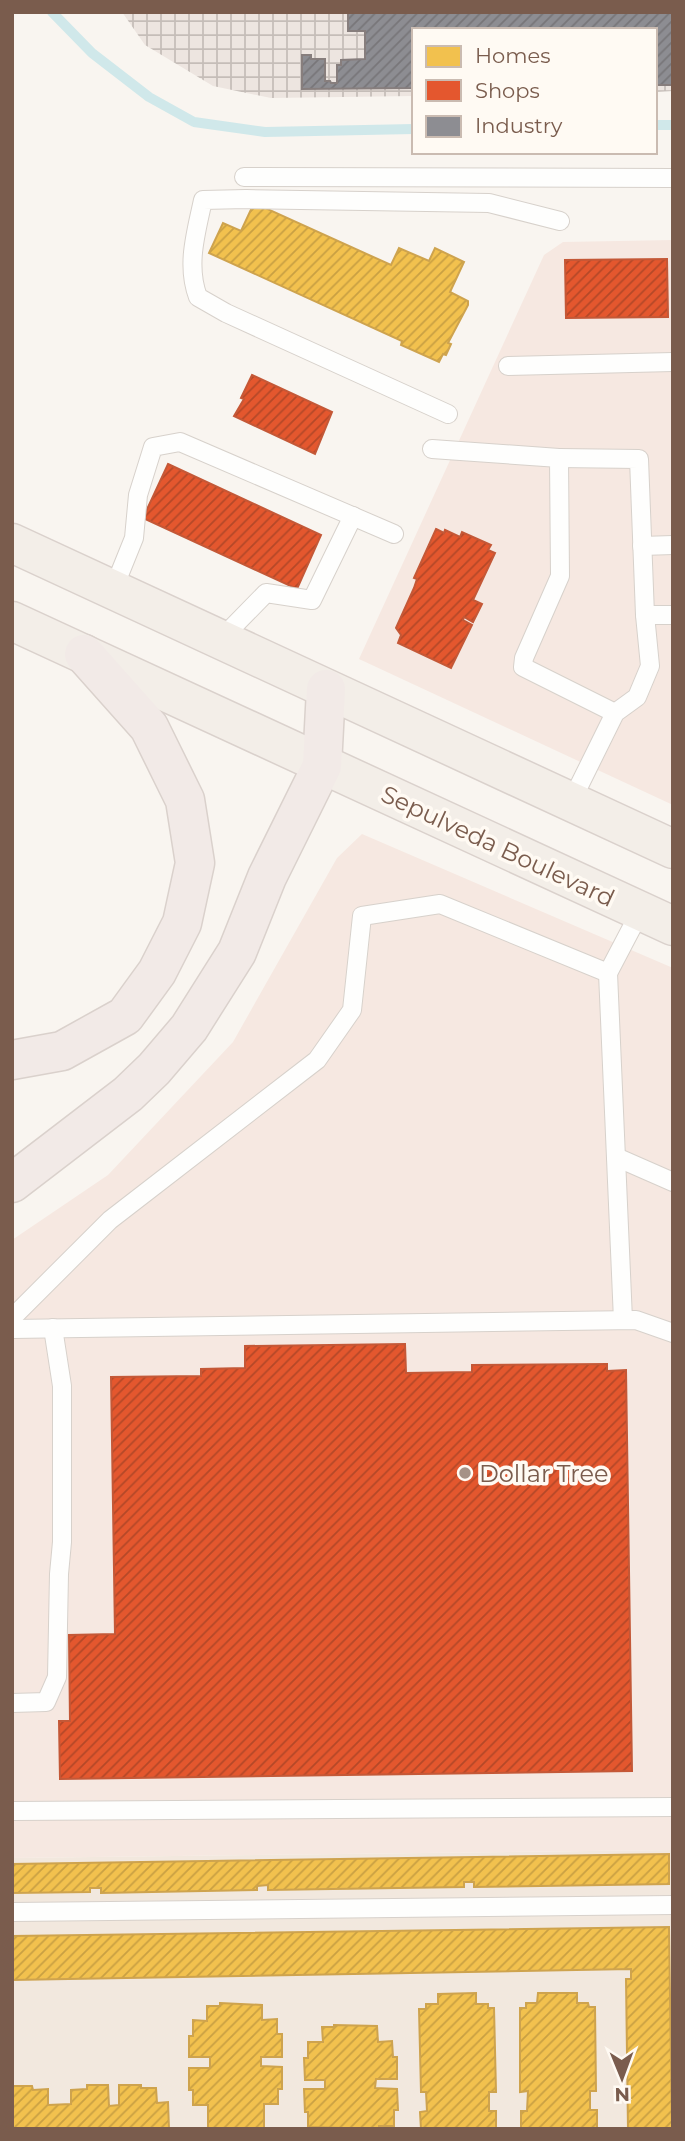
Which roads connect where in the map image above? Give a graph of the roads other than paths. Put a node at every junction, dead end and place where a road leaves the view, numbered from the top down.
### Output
1 (244, 177) dead end
2 (673, 178) edge
3 (560, 221) dead end
4 (673, 362) edge
5 (508, 366) dead end
6 (448, 414) dead end
7 (432, 449) dead end
8 (559, 458) junction
9 (353, 516) junction
10 (394, 534) dead end
11 (12, 543) edge
12 (673, 545) edge
13 (642, 546) junction
14 (113, 590) junction
15 (645, 615) junction
16 (673, 615) edge
17 (12, 621) edge
18 (219, 640) junction
19 (84, 654) junction
20 (326, 689) junction
21 (615, 713) junction
22 (323, 766) junction
23 (571, 802) junction
24 (672, 846) edge
25 (656, 919) edge
26 (608, 974) junction
27 (12, 1060) edge
28 (616, 1157) junction
29 (673, 1182) edge
30 (12, 1183) edge
31 (12, 1318) edge
32 (624, 1320) junction
33 (53, 1328) junction
34 (12, 1329) edge
35 (673, 1333) edge
36 (12, 1703) edge
37 (673, 1807) edge
38 (12, 1811) edge
39 (673, 1905) edge
40 (12, 1912) edge

1 - 2 lane
3 - 6 lane
4 - 5 lane
7 - 8 lane
8 - 13 lane
8 - 21 lane
9 - 10 lane
9 - 14 lane
9 - 18 lane
11 - 14 main road
12 - 13 lane
13 - 15 lane
14 - 18 main road
15 - 16 lane
15 - 21 lane
17 - 19 main road, Sepulveda Boulevard
18 - 20 main road
19 - 22 main road, Sepulveda Boulevard
19 - 27 highway
20 - 22 highway
20 - 23 main road
21 - 23 lane
22 - 25 main road, Sepulveda Boulevard
22 - 30 highway
23 - 24 main road
25 - 26 lane
26 - 28 lane
26 - 31 lane
28 - 29 lane
28 - 32 lane
32 - 33 lane
32 - 35 lane
33 - 34 lane
33 - 36 lane
37 - 38 lane
39 - 40 lane

